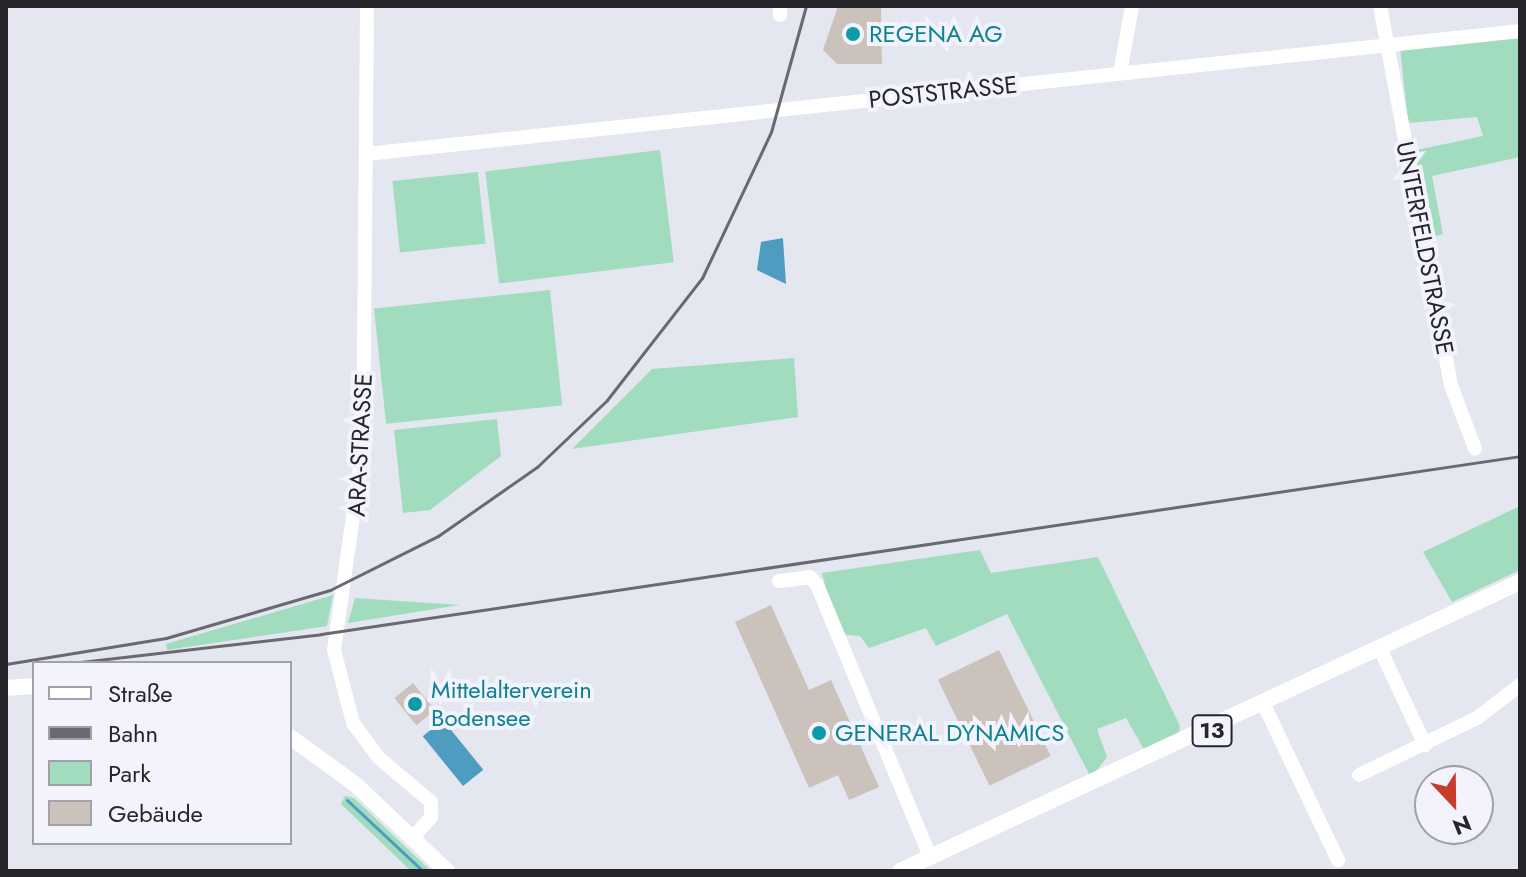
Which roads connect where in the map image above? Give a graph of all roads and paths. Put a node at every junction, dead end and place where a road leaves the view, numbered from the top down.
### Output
1 (367, 6) edge
2 (1132, 6) edge
3 (1380, 6) edge
4 (1520, 31) edge
5 (1388, 44) junction
6 (1120, 73) junction
7 (366, 154) junction
8 (1475, 449) dead end
9 (779, 581) dead end
10 (1520, 582) edge
11 (1381, 651) junction
12 (1520, 685) edge
13 (32, 686) edge
14 (6, 688) edge
15 (1265, 707) junction
16 (292, 739) edge
17 (1425, 745) junction
18 (1359, 775) dead end
19 (413, 838) junction
20 (930, 856) junction
21 (1338, 860) dead end
22 (447, 871) edge
23 (900, 871) edge

1 - 7 street, ARA-STRASSE
2 - 6 street
3 - 5 street, UNTERFELDSTRASSE
4 - 5 street, POSTSTRASSE
5 - 6 street, POSTSTRASSE
5 - 8 street, UNTERFELDSTRASSE
6 - 7 street, POSTSTRASSE
7 - 19 street, ARA-STRASSE
9 - 20 street
10 - 11 main road, 13
11 - 15 main road, 13
11 - 17 street
12 - 17 street
13 - 14 main road
15 - 20 main road, 13
15 - 21 street
16 - 19 main road
17 - 18 street
19 - 22 main road
20 - 23 main road, 13

